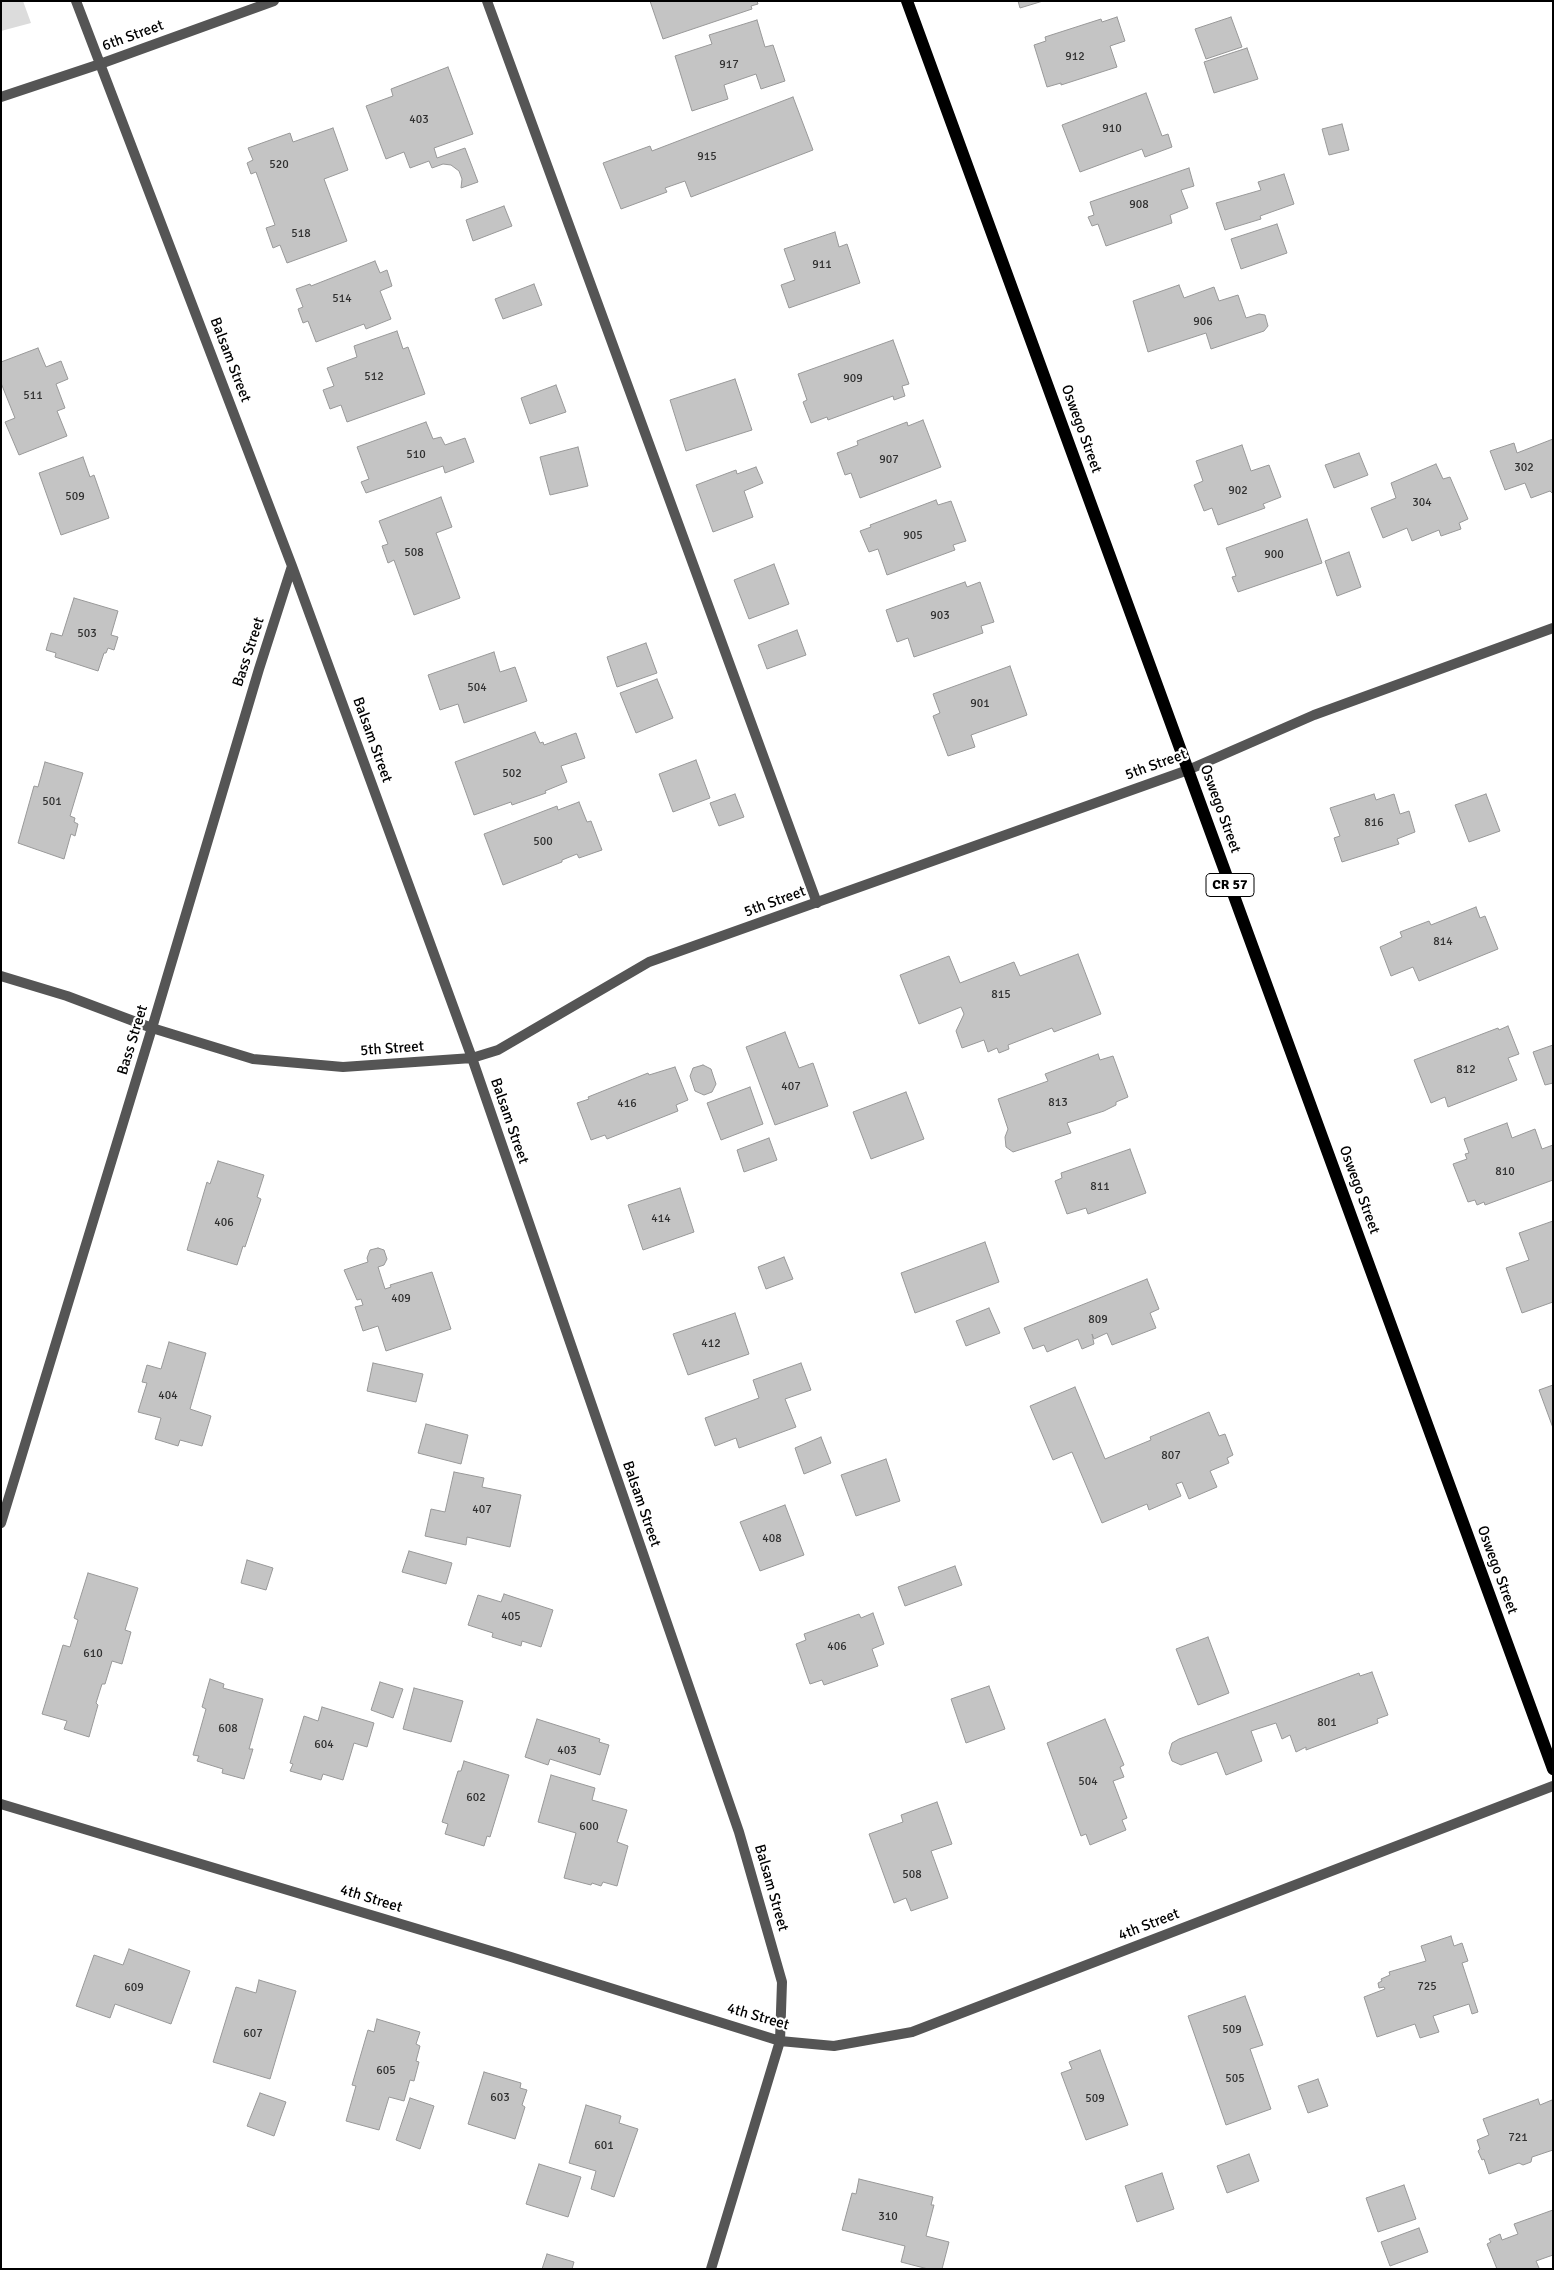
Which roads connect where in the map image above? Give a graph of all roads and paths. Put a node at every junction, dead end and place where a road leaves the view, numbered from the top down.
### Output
1 (76, 1) edge
2 (274, 1) edge
3 (486, 1) edge
4 (907, 1) edge
5 (100, 64) junction
6 (1, 97) edge
7 (292, 566) junction
8 (1553, 628) edge
9 (1188, 770) junction
10 (817, 903) junction
11 (1, 976) edge
12 (152, 1028) junction
13 (472, 1058) junction
14 (1, 1523) edge
15 (1553, 1769) edge
16 (1553, 1786) edge
17 (1, 1804) edge
18 (780, 2041) junction
19 (711, 2269) edge

1 - 5 street, Balsam Street
2 - 5 street, 6th Street
3 - 10 street
4 - 9 main road, Oswego Street / CR 57
5 - 6 street, 6th Street
5 - 7 street, Balsam Street
7 - 12 street, Bass Street
7 - 13 street, Balsam Street
8 - 9 street, 5th Street
9 - 10 street, 5th Street
9 - 15 main road, Oswego Street / CR 57
10 - 13 street, 5th Street
11 - 12 street, 5th Street
12 - 13 street, 5th Street
12 - 14 street, Bass Street
13 - 18 street, Balsam Street
16 - 18 street, 4th Street
17 - 18 street, 4th Street
18 - 19 street, Balsam Street

